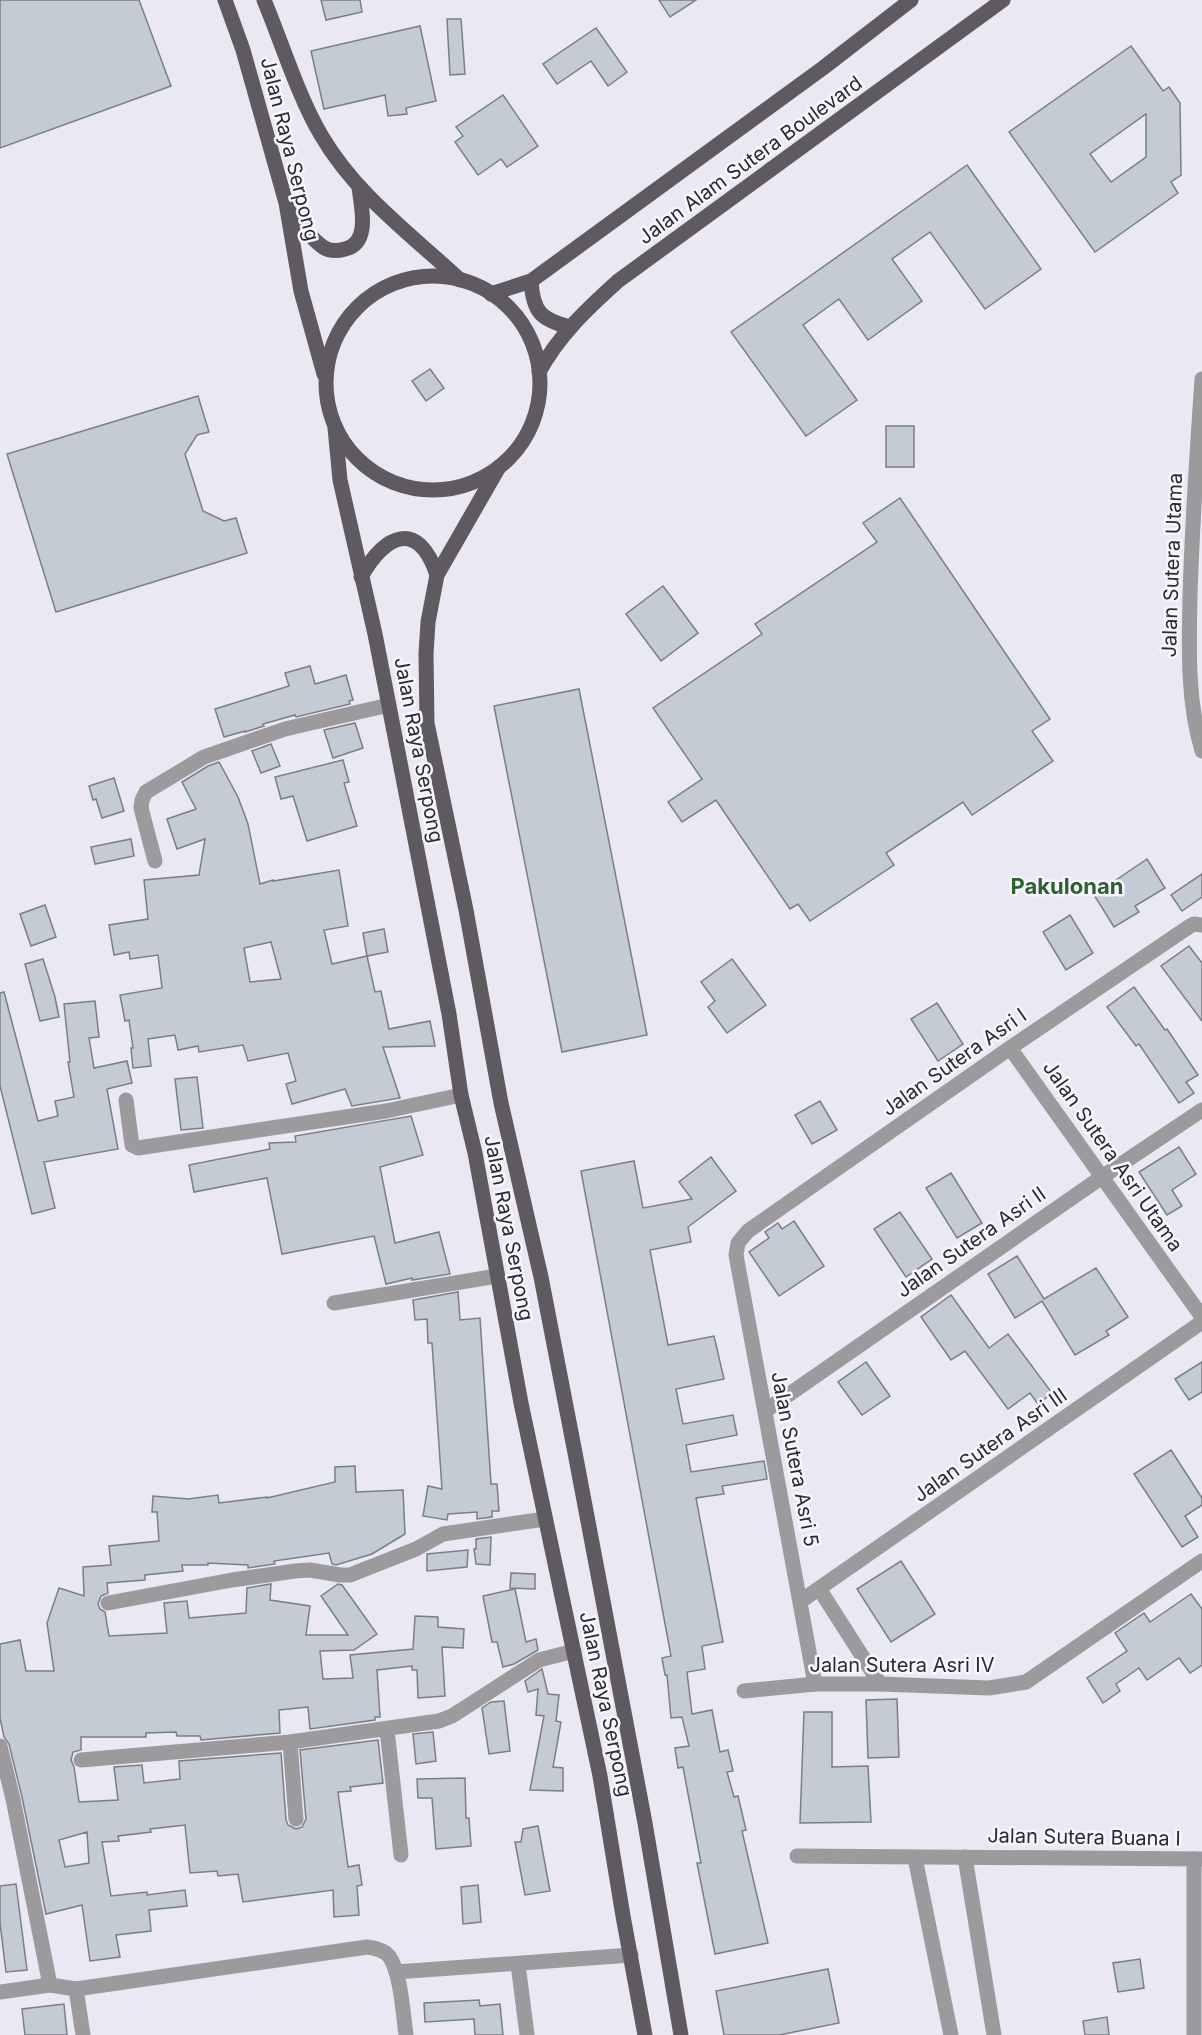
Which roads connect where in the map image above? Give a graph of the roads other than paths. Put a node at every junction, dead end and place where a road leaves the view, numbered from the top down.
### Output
1 (225, 0) edge
2 (264, 0) edge
3 (910, 0) edge
4 (1003, 0) edge
5 (359, 188) junction
6 (288, 209) junction
7 (460, 280) junction
8 (531, 281) junction
9 (491, 294) junction
10 (570, 327) junction
11 (540, 372) junction
12 (1202, 379) edge
13 (325, 380) junction
14 (335, 428) junction
15 (499, 467) junction
16 (437, 576) junction
17 (361, 577) junction
18 (389, 705) junction
19 (1199, 727) edge
20 (1202, 751) edge
21 (155, 861) dead end
22 (1200, 925) edge
23 (1010, 1048) junction
24 (461, 1095) junction
25 (126, 1100) dead end
26 (1202, 1110) edge
27 (1102, 1177) junction
28 (738, 1243) joint
29 (497, 1276) junction
30 (334, 1303) dead end
31 (1202, 1320) edge
32 (765, 1411) junction
33 (545, 1519) junction
34 (1202, 1561) edge
35 (820, 1590) junction
36 (801, 1601) junction
37 (108, 1603) dead end
38 (574, 1651) junction
39 (815, 1684) junction
40 (880, 1684) junction
41 (744, 1691) dead end
42 (387, 1730) junction
43 (290, 1742) junction
44 (0, 1746) edge
45 (81, 1760) dead end
46 (6, 1799) edge
47 (296, 1819) dead end
48 (401, 1855) dead end
49 (797, 1856) dead end
50 (915, 1857) junction
51 (964, 1857) junction
52 (1198, 1859) edge
53 (631, 1955) junction
54 (518, 1964) junction
55 (396, 1972) junction
56 (50, 1985) junction
57 (76, 1989) junction
58 (0, 1992) edge
59 (1198, 2018) edge
60 (83, 2035) edge
61 (406, 2035) edge
62 (527, 2035) edge
63 (645, 2035) edge
64 (681, 2035) edge
65 (951, 2035) edge
66 (994, 2035) edge
67 (1194, 2035) edge

1 - 6 main road, Jalan Raya Serpong
2 - 5 main road, Jalan Raya Serpong
3 - 8 main road, Jalan Alam Sutera Boulevard
4 - 10 main road, Jalan Alam Sutera Boulevard
5 - 6 main road
5 - 7 main road, Jalan Raya Serpong
6 - 13 main road, Jalan Raya Serpong
7 - 9 main road
7 - 13 main road
8 - 9 main road, Jalan Alam Sutera Boulevard
8 - 10 main road
9 - 11 main road
10 - 11 main road, Jalan Alam Sutera Boulevard
11 - 15 main road
12 - 19 street, Jalan Sutera Utama
13 - 14 main road
14 - 15 main road
14 - 17 main road, Jalan Raya Serpong
15 - 16 main road, Jalan Raya Serpong
16 - 17 main road
16 - 64 main road, Jalan Raya Serpong
17 - 18 main road, Jalan Raya Serpong
18 - 21 street
18 - 24 main road, Jalan Raya Serpong
19 - 20 street, Jalan Sutera Utama
22 - 23 street, Jalan Sutera Asri I
23 - 27 street, Jalan Sutera Asri Utama
23 - 28 street, Jalan Sutera Asri I
24 - 25 street
24 - 29 main road, Jalan Raya Serpong
26 - 27 street, Jalan Sutera Asri II
27 - 31 street, Jalan Sutera Asri Utama
27 - 32 street, Jalan Sutera Asri II
28 - 32 street, Jalan Sutera Asri 5
29 - 30 street
29 - 33 main road, Jalan Raya Serpong
31 - 35 street, Jalan Sutera Asri III
32 - 36 street, Jalan Sutera Asri 5
33 - 37 street
33 - 38 main road, Jalan Raya Serpong
34 - 40 street, Jalan Sutera Asri IV
35 - 36 street, Jalan Sutera Asri III
35 - 40 street
36 - 39 street, Jalan Sutera Asri 5
38 - 42 street
38 - 53 main road, Jalan Raya Serpong
39 - 40 street, Jalan Sutera Asri IV
39 - 41 street, Jalan Sutera Asri IV
42 - 43 street
42 - 48 street
43 - 45 street
43 - 47 street
44 - 46 street
46 - 56 street
49 - 50 street, Jalan Sutera Buana I
50 - 51 street, Jalan Sutera Buana I
50 - 65 street
51 - 52 street, Jalan Sutera Buana I
51 - 66 street, Jalan Sutera Buana I
52 - 59 street
53 - 54 street
53 - 63 main road, Jalan Raya Serpong
54 - 55 street
54 - 62 street
55 - 57 street
55 - 61 street
56 - 57 street
56 - 58 street
57 - 60 street
59 - 67 street

